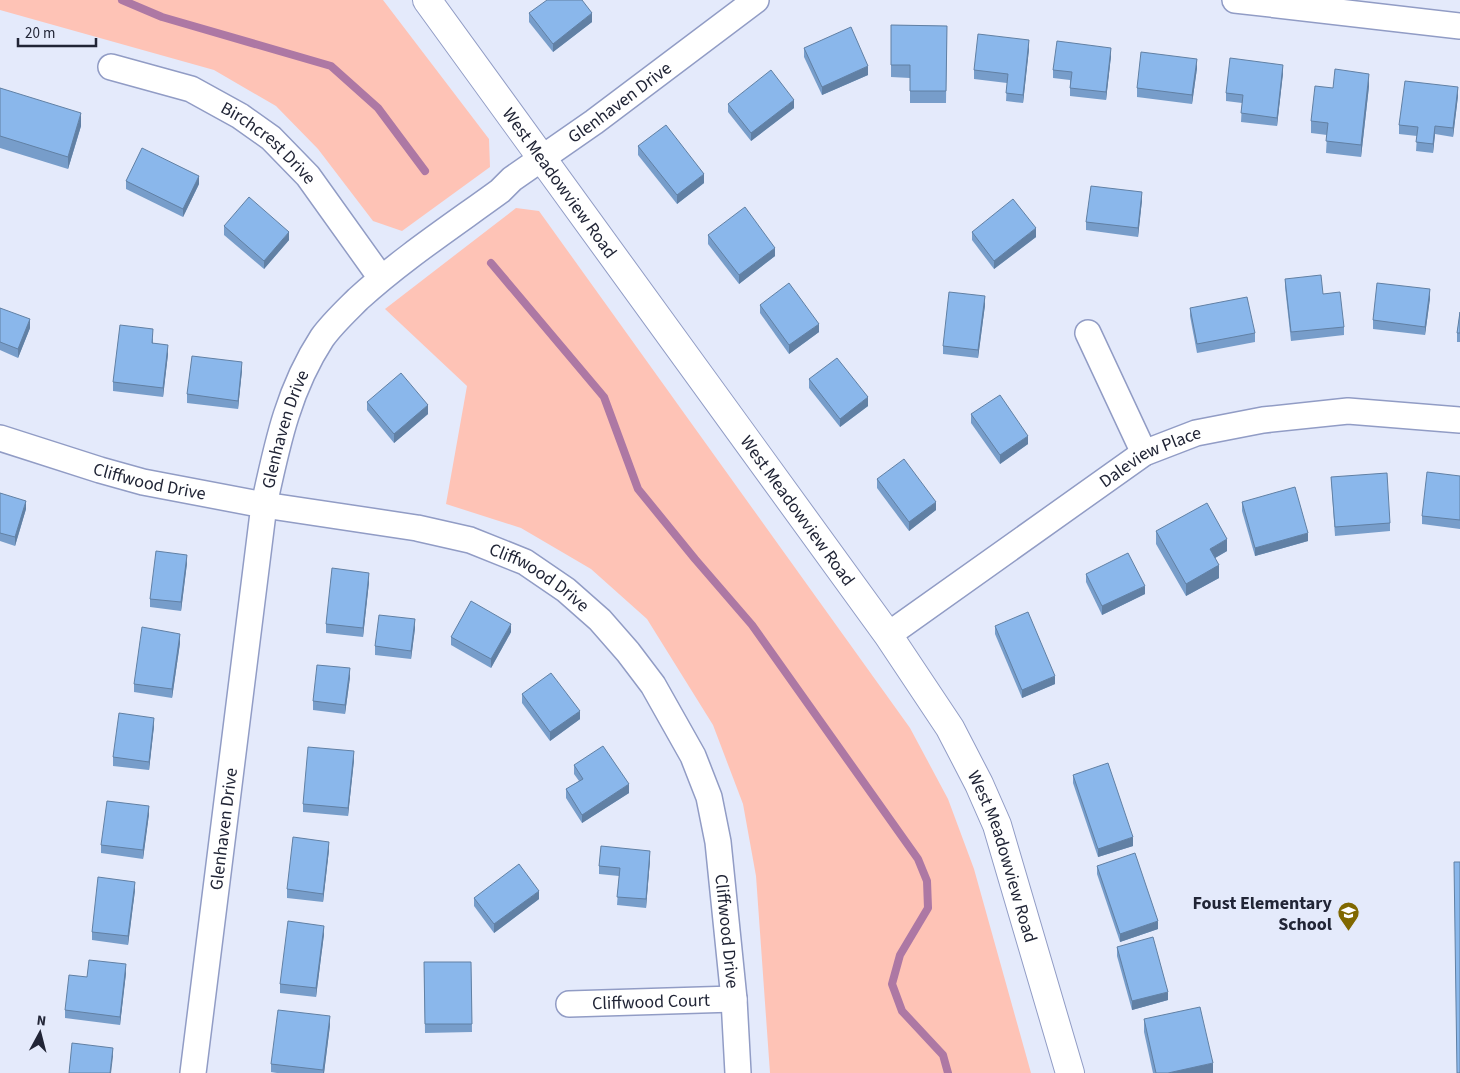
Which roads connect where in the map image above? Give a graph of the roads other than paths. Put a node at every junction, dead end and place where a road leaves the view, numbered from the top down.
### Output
1 (427, 0) edge
2 (756, 0) edge
3 (1235, 0) edge
4 (1460, 26) edge
5 (111, 67) dead end
6 (543, 158) junction
7 (381, 278) junction
8 (1088, 332) dead end
9 (1460, 420) edge
10 (0, 438) edge
11 (1144, 453) junction
12 (264, 505) junction
13 (888, 635) junction
14 (734, 999) junction
15 (569, 1004) dead end
16 (193, 1073) edge
17 (738, 1073) edge
18 (1070, 1073) edge

1 - 6 street, West Meadowview Road
2 - 6 street, Glenhaven Drive
3 - 4 street
5 - 7 street, Birchcrest Drive
6 - 7 street, Glenhaven Drive
6 - 13 street, West Meadowview Road
7 - 12 street, Glenhaven Drive
8 - 11 street
9 - 11 street, Daleview Place
10 - 12 street, Cliffwood Drive
11 - 13 street, Daleview Place
12 - 14 street, Cliffwood Drive
12 - 16 street, Glenhaven Drive
13 - 18 street, West Meadowview Road
14 - 15 street, Cliffwood Court
14 - 17 street, Cliffwood Drive

